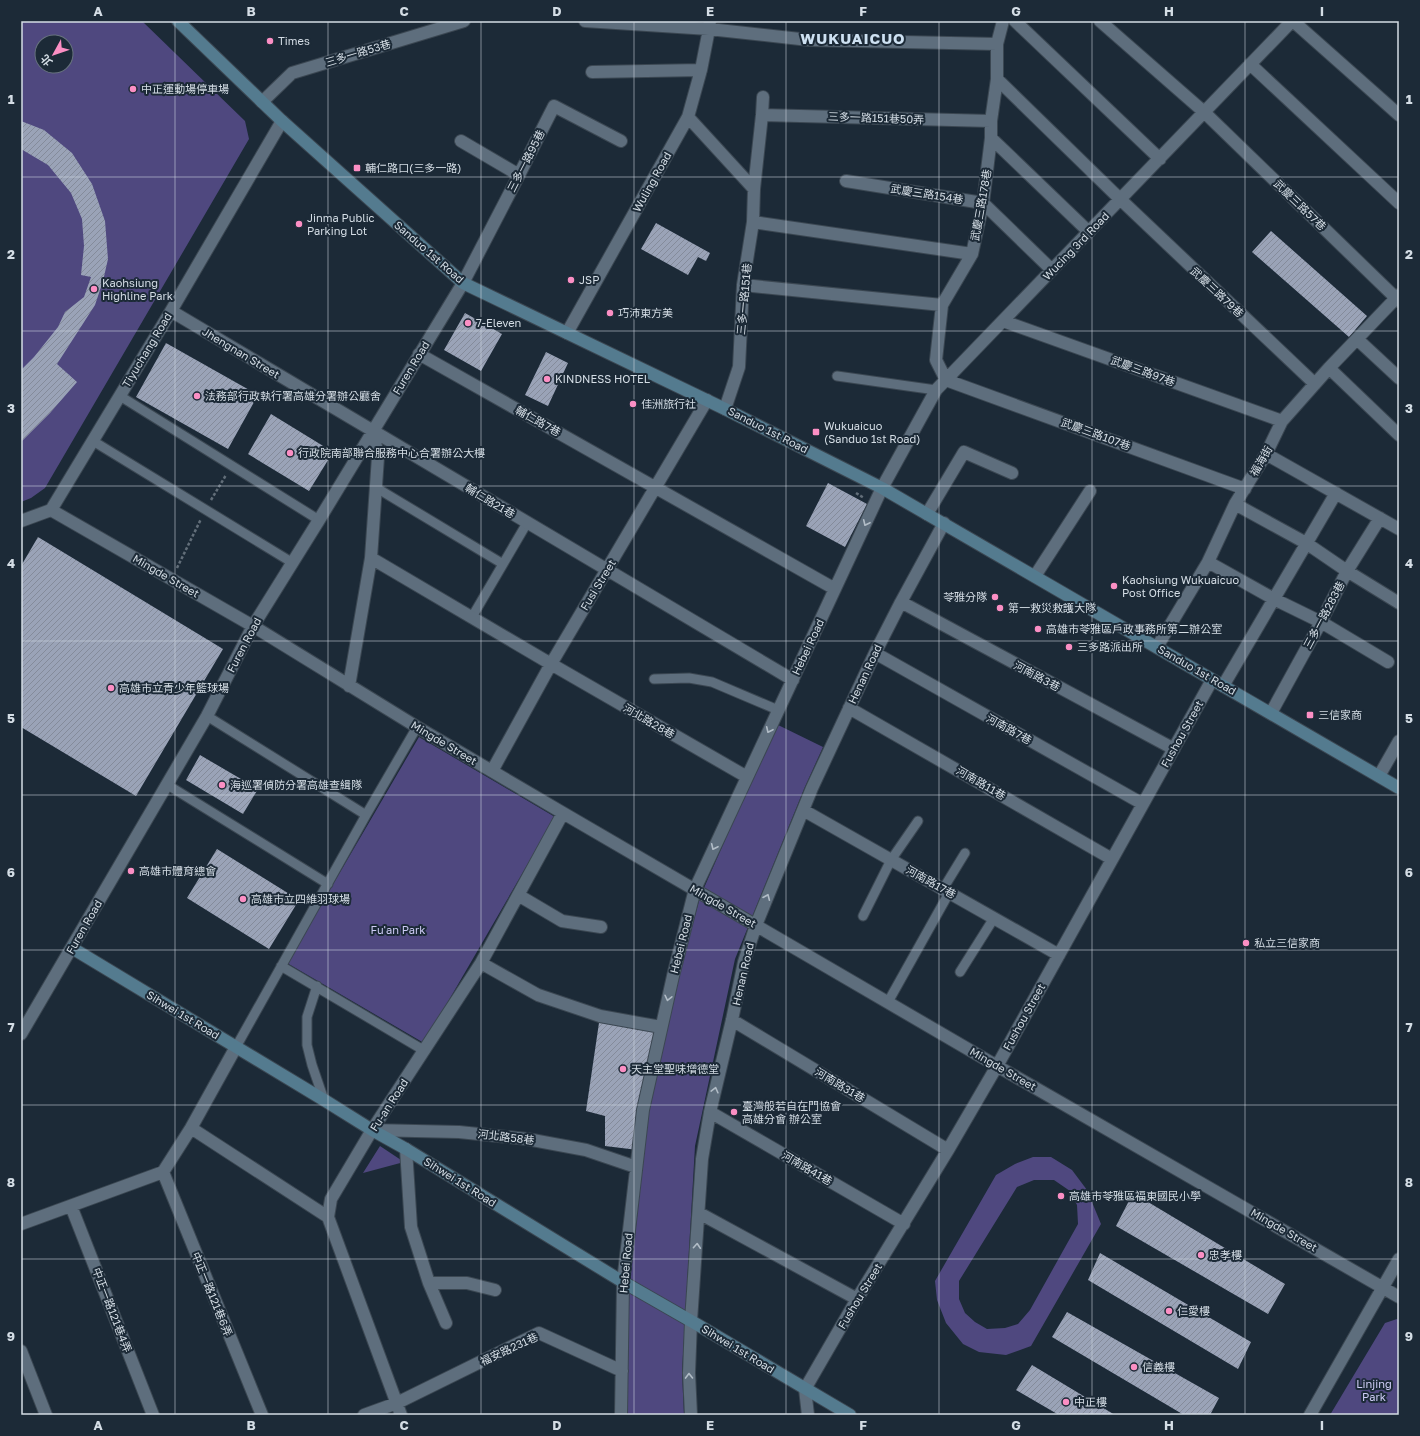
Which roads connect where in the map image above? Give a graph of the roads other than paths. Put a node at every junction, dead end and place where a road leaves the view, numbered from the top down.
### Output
1 (464, 21) edge
2 (586, 21) edge
3 (1003, 21) edge
4 (1015, 21) edge
5 (1100, 21) edge
6 (1293, 21) edge
7 (182, 23) edge
8 (710, 25) edge
9 (997, 44) junction
10 (1250, 64) junction
11 (701, 70) junction
12 (592, 72) dead end
13 (997, 79) junction
14 (762, 97) dead end
15 (262, 102) junction
16 (1204, 112) junction
17 (762, 114) junction
18 (1399, 115) edge
19 (688, 117) junction
20 (282, 121) junction
21 (991, 121) junction
22 (991, 138) junction
23 (461, 141) dead end
24 (621, 141) dead end
25 (1160, 159) junction
26 (520, 175) junction
27 (846, 181) dead end
28 (754, 189) junction
29 (1120, 199) junction
30 (983, 203) junction
31 (1399, 203) edge
32 (753, 222) junction
33 (1089, 232) junction
34 (972, 254) junction
35 (1052, 270) junction
36 (463, 282) junction
37 (743, 285) junction
38 (1398, 298) edge
39 (942, 305) junction
40 (171, 311) junction
41 (1003, 321) junction
42 (567, 332) junction
43 (1357, 339) junction
44 (419, 354) junction
45 (1329, 368) junction
46 (837, 376) dead end
47 (1399, 378) edge
48 (946, 380) junction
49 (1315, 384) junction
50 (936, 390) junction
51 (120, 396) junction
52 (707, 400) junction
53 (725, 408) junction
54 (1282, 421) junction
55 (373, 431) junction
56 (1399, 435) edge
57 (93, 441) junction
58 (1266, 454) junction
59 (1012, 474) dead end
60 (375, 487) junction
61 (656, 487) junction
62 (882, 488) junction
63 (1245, 488) junction
64 (1090, 491) dead end
65 (1336, 493) junction
66 (1235, 504) junction
67 (51, 510) junction
68 (927, 514) junction
69 (1380, 518) junction
70 (319, 520) junction
71 (21, 521) edge
72 (527, 523) junction
73 (944, 523) junction
74 (1399, 529) edge
75 (1306, 543) junction
76 (371, 558) junction
77 (1208, 562) junction
78 (293, 563) junction
79 (503, 564) junction
80 (607, 570) junction
81 (1347, 571) junction
82 (1035, 576) junction
83 (835, 589) junction
84 (1274, 599) junction
85 (901, 602) junction
86 (1399, 602) edge
87 (472, 617) junction
88 (1322, 622) junction
89 (253, 626) junction
90 (1157, 646) junction
91 (875, 653) junction
92 (1388, 662) dead end
93 (551, 664) junction
94 (654, 679) dead end
95 (793, 680) junction
96 (1218, 683) junction
97 (349, 686) junction
98 (849, 708) junction
99 (778, 710) junction
100 (1271, 713) junction
101 (207, 716) junction
102 (417, 727) junction
103 (1399, 741) edge
104 (1174, 749) junction
105 (492, 771) junction
106 (1379, 776) junction
107 (747, 777) junction
108 (166, 784) junction
109 (1399, 788) edge
110 (1143, 804) junction
111 (803, 810) junction
112 (563, 814) junction
113 (366, 815) junction
114 (918, 821) dead end
115 (965, 853) dead end
116 (1112, 859) junction
117 (891, 860) junction
118 (328, 884) junction
119 (695, 889) junction
120 (946, 891) junction
121 (518, 895) junction
122 (863, 916) dead end
123 (994, 918) junction
124 (756, 924) junction
125 (601, 927) dead end
126 (72, 948) junction
127 (1059, 954) junction
128 (481, 963) junction
129 (281, 966) junction
130 (960, 972) dead end
131 (317, 986) junction
132 (888, 1002) junction
133 (732, 1020) junction
134 (661, 1028) junction
135 (21, 1034) edge
136 (236, 1047) junction
137 (425, 1051) junction
138 (997, 1066) junction
139 (324, 1100) junction
140 (710, 1112) junction
141 (191, 1128) junction
142 (372, 1130) junction
143 (406, 1149) junction
144 (948, 1150) junction
145 (636, 1167) junction
146 (163, 1172) junction
147 (71, 1206) junction
148 (699, 1213) junction
149 (328, 1216) junction
150 (21, 1224) edge
151 (904, 1224) junction
152 (1399, 1259) edge
153 (623, 1282) junction
154 (429, 1283) junction
155 (1383, 1288) junction
156 (495, 1290) dead end
157 (1399, 1297) edge
158 (857, 1299) junction
159 (691, 1321) junction
160 (446, 1323) dead end
161 (21, 1351) edge
162 (622, 1371) junction
163 (805, 1389) junction
164 (397, 1403) junction
165 (46, 1415) edge
166 (153, 1415) edge
167 (262, 1415) edge
168 (364, 1415) edge
169 (401, 1415) edge
170 (621, 1415) edge
171 (690, 1415) edge
172 (808, 1415) edge
173 (850, 1415) edge
174 (1310, 1415) edge

1 - 15 street, 三多一路53巷
2 - 8 street
3 - 9 street, 武慶三路178巷
4 - 25 street
5 - 16 street, 武慶三路57巷
6 - 10 street, Wucing 3rd Road
6 - 18 street
7 - 15 street, Sanduo 1st Road
8 - 9 street
8 - 11 street, Wuling Road
9 - 13 street, 武慶三路178巷
10 - 16 street, Wucing 3rd Road
10 - 31 street
11 - 12 street
11 - 19 street, Wuling Road
13 - 21 street, 武慶三路178巷
13 - 29 street, 武慶三路79巷
14 - 17 street, 三多一路151巷
15 - 20 street, Sanduo 1st Road
16 - 25 street, Wucing 3rd Road
16 - 38 street, 武慶三路57巷
17 - 21 street, 三多一路151巷50弄
17 - 28 street, 三多一路151巷
19 - 28 street
19 - 42 street, Wuling Road
20 - 36 street, Sanduo 1st Road
20 - 40 street, Tiyuchang Road
21 - 22 street, 武慶三路178巷
22 - 30 street, 武慶三路178巷
22 - 33 street
23 - 26 street
24 - 26 street, 三多一路95巷
25 - 29 street, Wucing 3rd Road
26 - 36 street, 三多一路95巷
27 - 30 street, 武慶三路154巷
28 - 32 street, 三多一路151巷
29 - 33 street, Wucing 3rd Road
29 - 49 street, 武慶三路79巷
30 - 34 street, 武慶三路178巷
30 - 35 street
32 - 34 street
32 - 37 street, 三多一路151巷
33 - 35 street, Wucing 3rd Road
34 - 39 street, 武慶三路178巷
35 - 41 street, Wucing 3rd Road
36 - 42 street, Sanduo 1st Road
36 - 44 street, Furen Road
37 - 39 street
37 - 53 street, 三多一路151巷
38 - 43 street, 福海街
39 - 48 street, 武慶三路178巷
40 - 51 street, Tiyuchang Road
40 - 55 street, Jhengnan Street
41 - 48 street, Wucing 3rd Road
41 - 54 street, 武慶三路97巷
42 - 52 street, Sanduo 1st Road
43 - 45 street, 福海街
43 - 47 street
44 - 55 street, Furen Road
44 - 61 street, 輔仁路7巷
45 - 49 street, 福海街
45 - 56 street
46 - 50 lane
48 - 50 street, Wucing 3rd Road
48 - 63 street, 武慶三路107巷
49 - 54 street, 福海街
50 - 62 street, Wucing 3rd Road
51 - 57 street, Tiyuchang Road
51 - 70 lane
52 - 53 street, Sanduo 1st Road
52 - 61 street, Fusi Street
53 - 62 street, Sanduo 1st Road
54 - 58 street, 福海街
55 - 60 street
55 - 70 street, Furen Road
55 - 72 street, 輔仁路21巷
57 - 67 street, Tiyuchang Road
57 - 78 lane
58 - 63 street, 福海街
58 - 65 street
59 - 68 street
60 - 76 street
60 - 79 lane
61 - 80 street, Fusi Street
61 - 83 street, 輔仁路7巷
62 - 68 street, Sanduo 1st Road
62 -> 83 street, Hebei Road
63 - 66 street, 福海街
64 - 82 street
65 - 69 street
65 - 75 street, Fushou Street
66 - 75 street
66 - 77 street, 福海街
67 - 71 street
67 - 89 street, Mingde Street
68 - 73 street, Sanduo 1st Road
69 - 74 street
69 - 81 street, 三多一路283巷
70 - 78 street, Furen Road
72 - 79 lane
72 - 80 street, 輔仁路21巷
73 - 82 street, Sanduo 1st Road
73 - 85 street, Henan Road
75 - 81 street
75 - 84 street, Fushou Street
76 - 87 street, 河北路28巷
76 - 97 street
77 - 84 street
77 - 90 street, 福海街
78 - 89 street, Furen Road
79 - 87 lane
80 - 93 street, Fusi Street
80 - 95 street, 輔仁路21巷
81 - 86 street
81 - 88 street, 三多一路283巷
82 - 90 street, Sanduo 1st Road
83 - 95 street, Hebei Road
84 - 88 street
84 - 96 street, Fushou Street
85 - 91 street, Henan Road
85 - 104 street, 河南路3巷
87 - 93 street, 河北路28巷
88 - 92 street
88 - 100 street, 三多一路283巷
89 - 97 street, Mingde Street
89 - 101 street, Furen Road
90 - 96 street, Sanduo 1st Road
91 - 98 street, Henan Road
91 - 110 street, 河南路7巷
93 - 105 street, Fusi Street
93 - 107 street, 河北路28巷
94 - 99 lane
95 - 99 street, Hebei Road
96 - 100 street, Sanduo 1st Road
96 - 104 street, Fushou Street
97 - 102 street, Mingde Street
98 - 111 street, Henan Road
98 - 116 street, 河南路11巷
99 -> 107 street, Hebei Road
100 - 106 street, Sanduo 1st Road
101 - 108 street, Furen Road
101 - 113 lane
102 - 105 street, Mingde Street
102 - 113 lane
103 - 106 street
104 - 110 street, Fushou Street
105 - 112 street, Mingde Street
106 - 109 street, Sanduo 1st Road
107 -> 119 street, Hebei Road
108 - 118 lane
108 - 126 street, Furen Road
110 - 116 street, Fushou Street
111 - 117 street, 河南路17巷
124 -> 111 street, Henan Road
112 - 119 street, Mingde Street
112 - 121 street, Fu-an Road
113 - 118 lane
114 - 117 lane
115 - 120 lane
116 - 127 street, Fushou Street
117 - 120 street, 河南路17巷
117 - 122 lane
118 - 129 lane
119 - 124 street, Mingde Street
119 -> 134 street, Hebei Road
120 - 123 street, 河南路17巷
120 - 132 lane
121 - 125 street
121 - 128 street, Fu-an Road
123 - 127 street, 河南路17巷
123 - 130 lane
124 - 132 street, Mingde Street
124 - 133 street, Henan Road
126 - 135 street, Furen Road
126 - 136 street, Sihwei 1st Road
127 - 138 street, Fushou Street
128 - 134 street
128 - 137 street, Fu-an Road
129 - 131 lane
129 - 136 lane
131 - 137 lane
131 - 139 lane
132 - 138 street, Mingde Street
140 -> 133 street, Henan Road
133 - 144 street, 河南路31巷
134 - 145 street, Hebei Road
136 - 139 street, Sihwei 1st Road
136 - 141 street
137 - 142 street, Fu-an Road
138 - 144 street, Fushou Street
138 - 155 street, Mingde Street
139 - 142 street, Sihwei 1st Road
140 - 148 street, Henan Road
140 - 151 street, 河南路41巷
141 - 146 street
141 - 149 street
142 - 143 street, Sihwei 1st Road
142 - 145 street, 河北路58巷
142 - 149 street, Fu-an Road
143 - 153 street, Sihwei 1st Road
143 - 154 street
144 - 151 street, Fushou Street
145 - 153 street, Hebei Road
146 - 147 street
146 - 167 street, 中正一路121巷6弄
147 - 150 street
147 - 166 street, 中正一路121巷4弄
148 - 158 street
159 -> 148 street, Henan Road
149 - 164 street
151 - 158 street, Fushou Street
152 - 155 street
153 - 159 street, Sihwei 1st Road
153 - 162 street, Hebei Road
154 - 156 street
154 - 160 street
155 - 157 street, Mingde Street
155 - 174 street
158 - 163 street, Fushou Street
159 - 163 street, Sihwei 1st Road
171 -> 159 street, Henan Road
161 - 165 street
162 - 164 street, 福安路231巷
162 - 170 street, Hebei Road
163 - 172 street
163 - 173 street, Sihwei 1st Road
164 - 168 street
164 - 169 street

